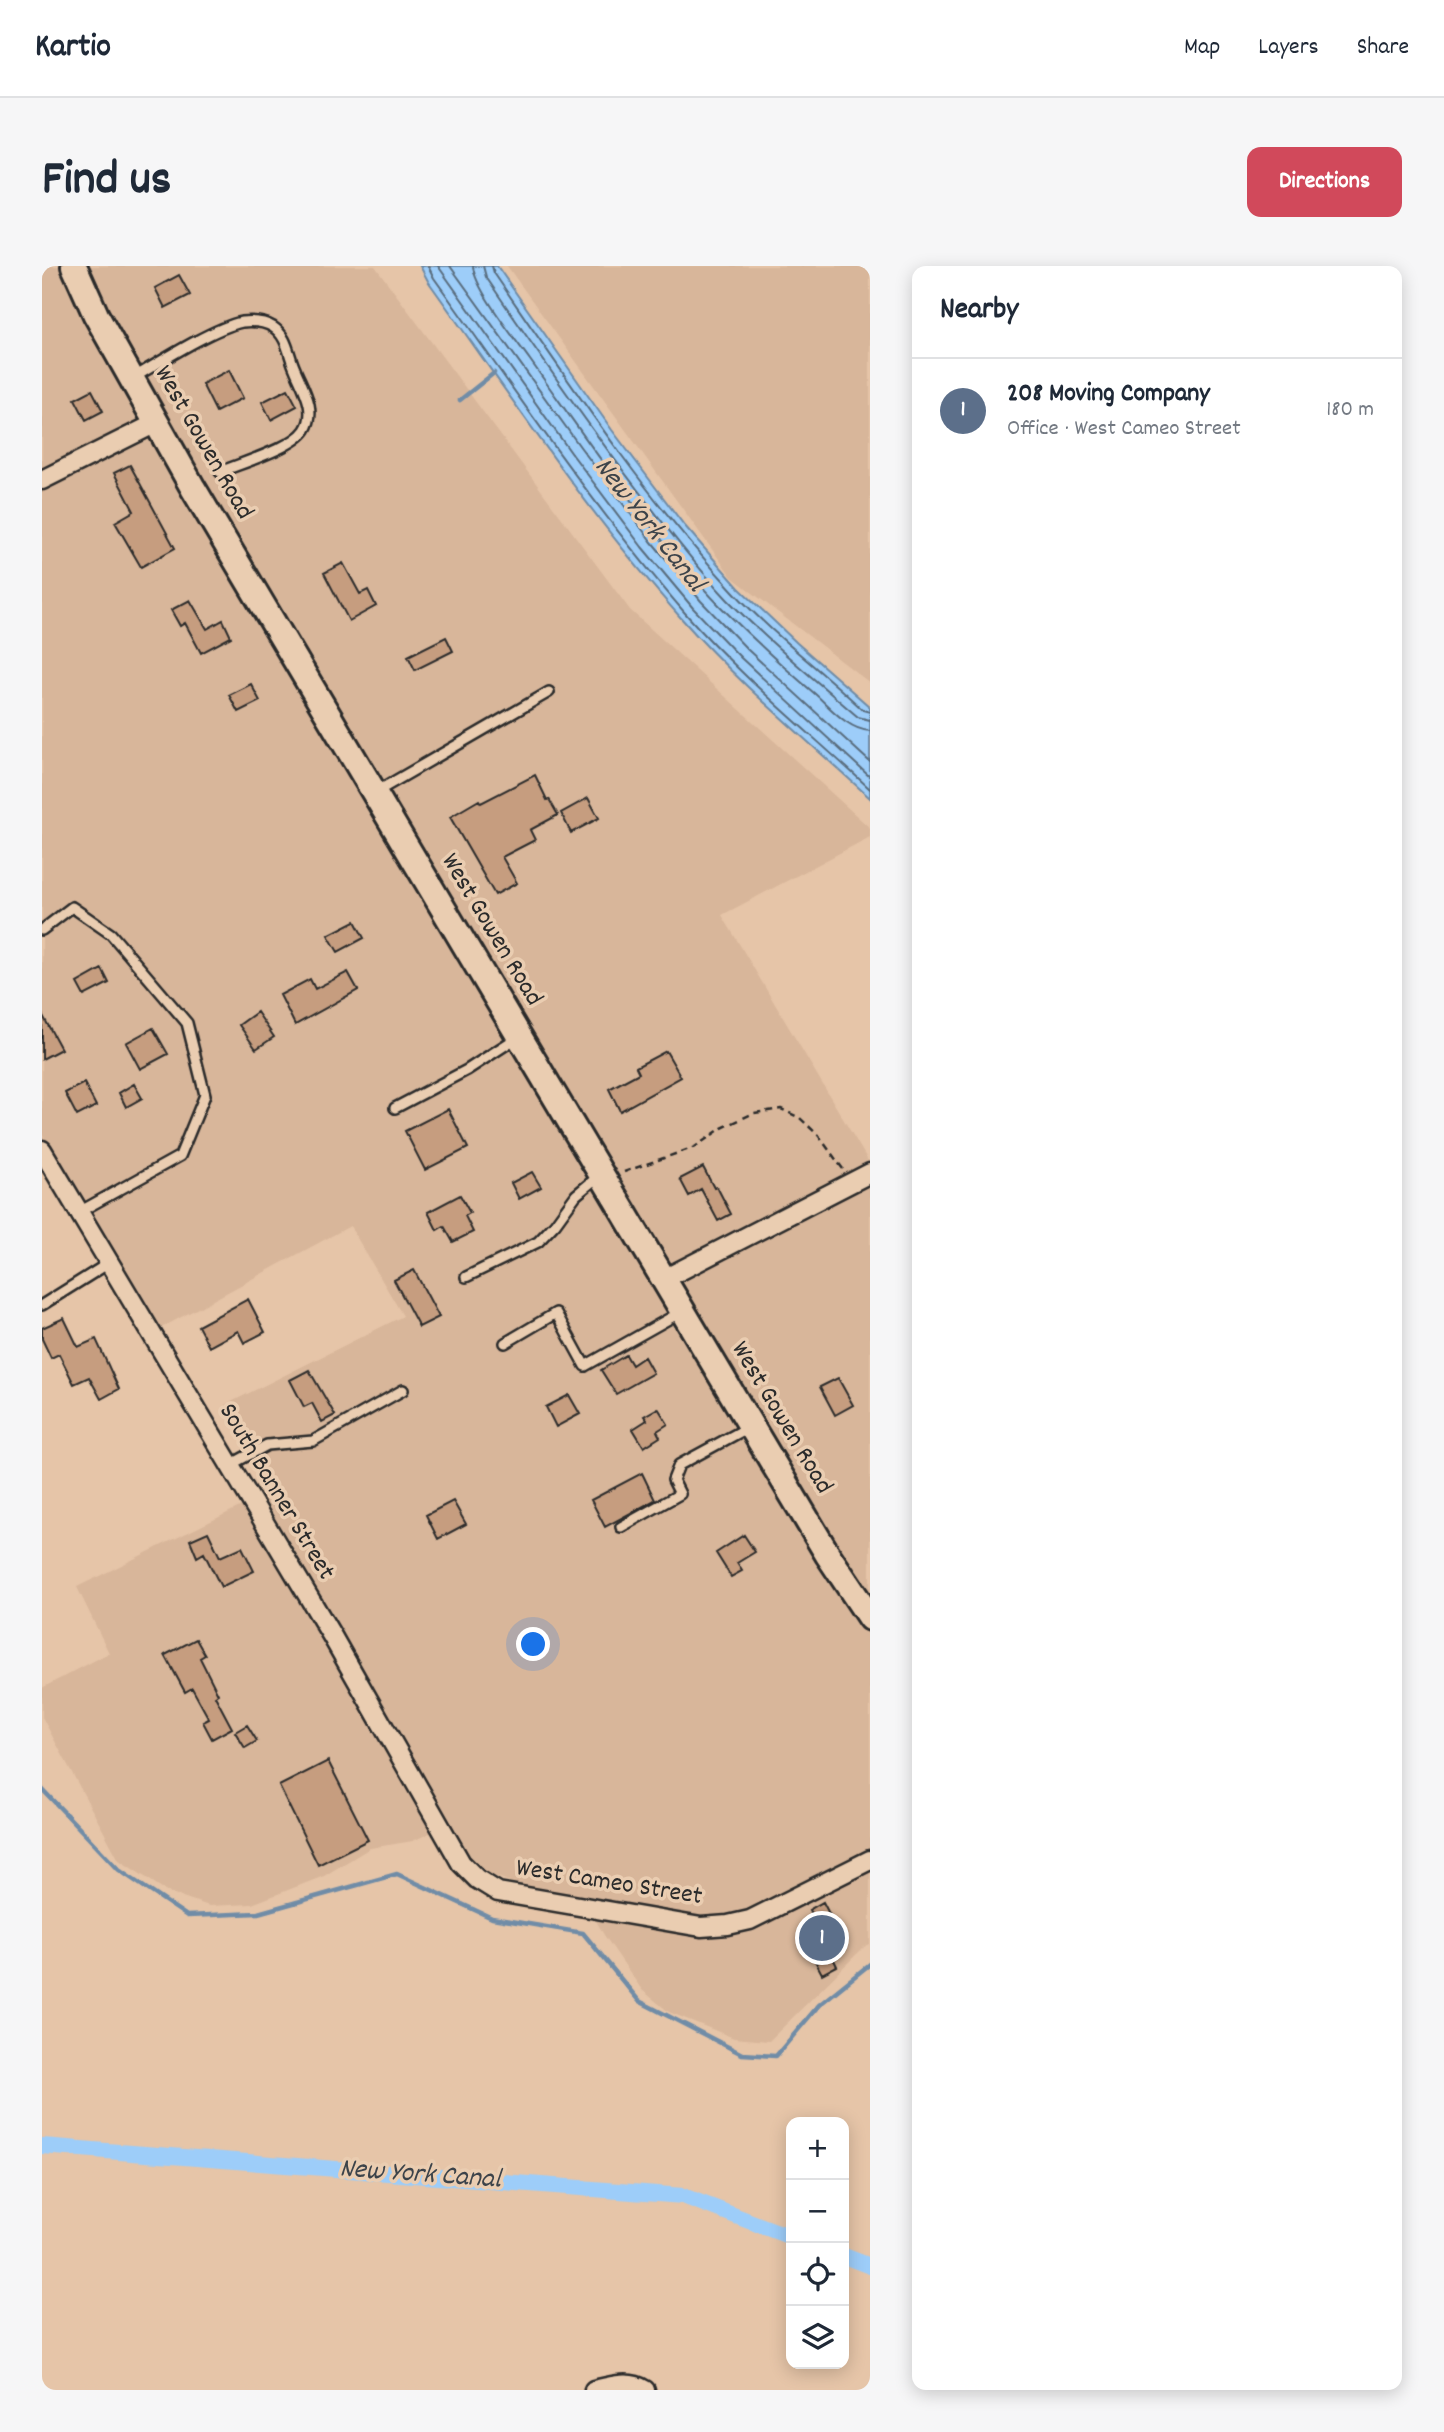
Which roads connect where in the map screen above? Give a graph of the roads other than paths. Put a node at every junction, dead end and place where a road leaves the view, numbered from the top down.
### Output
1 (74, 266) edge
2 (131, 379) junction
3 (156, 423) junction
4 (220, 472) dead end
5 (42, 480) edge
6 (549, 692) dead end
7 (375, 793) junction
8 (42, 930) edge
9 (520, 1036) junction
10 (395, 1108) dead end
11 (42, 1150) edge
12 (870, 1173) edge
13 (603, 1177) junction
14 (79, 1212) junction
15 (109, 1263) junction
16 (466, 1277) dead end
17 (664, 1279) junction
18 (42, 1305) edge
19 (683, 1311) junction
20 (505, 1343) dead end
21 (402, 1390) dead end
22 (751, 1426) junction
23 (230, 1465) junction
24 (621, 1527) dead end
25 (870, 1618) edge
26 (870, 1860) edge
27 (461, 1863) joint
28 (594, 2390) edge
29 (645, 2390) edge

1 - 2 street, West Gowen Road
2 - 3 street, West Gowen Road
2 - 4 lane
3 - 5 street
3 - 7 street, West Gowen Road
6 - 7 lane
7 - 9 street, West Gowen Road
8 - 14 lane
9 - 10 lane
9 - 13 street, West Gowen Road
11 - 14 street, South Banner Street
12 - 17 street
13 - 16 lane
13 - 17 street, West Gowen Road
14 - 15 street, South Banner Street
15 - 18 lane
15 - 23 street, South Banner Street
17 - 19 street, West Gowen Road
19 - 20 lane
19 - 22 street, West Gowen Road
21 - 23 lane
22 - 24 lane
22 - 25 street, West Gowen Road
23 - 27 street, South Banner Street
26 - 27 street, West Cameo Street
28 - 29 street

